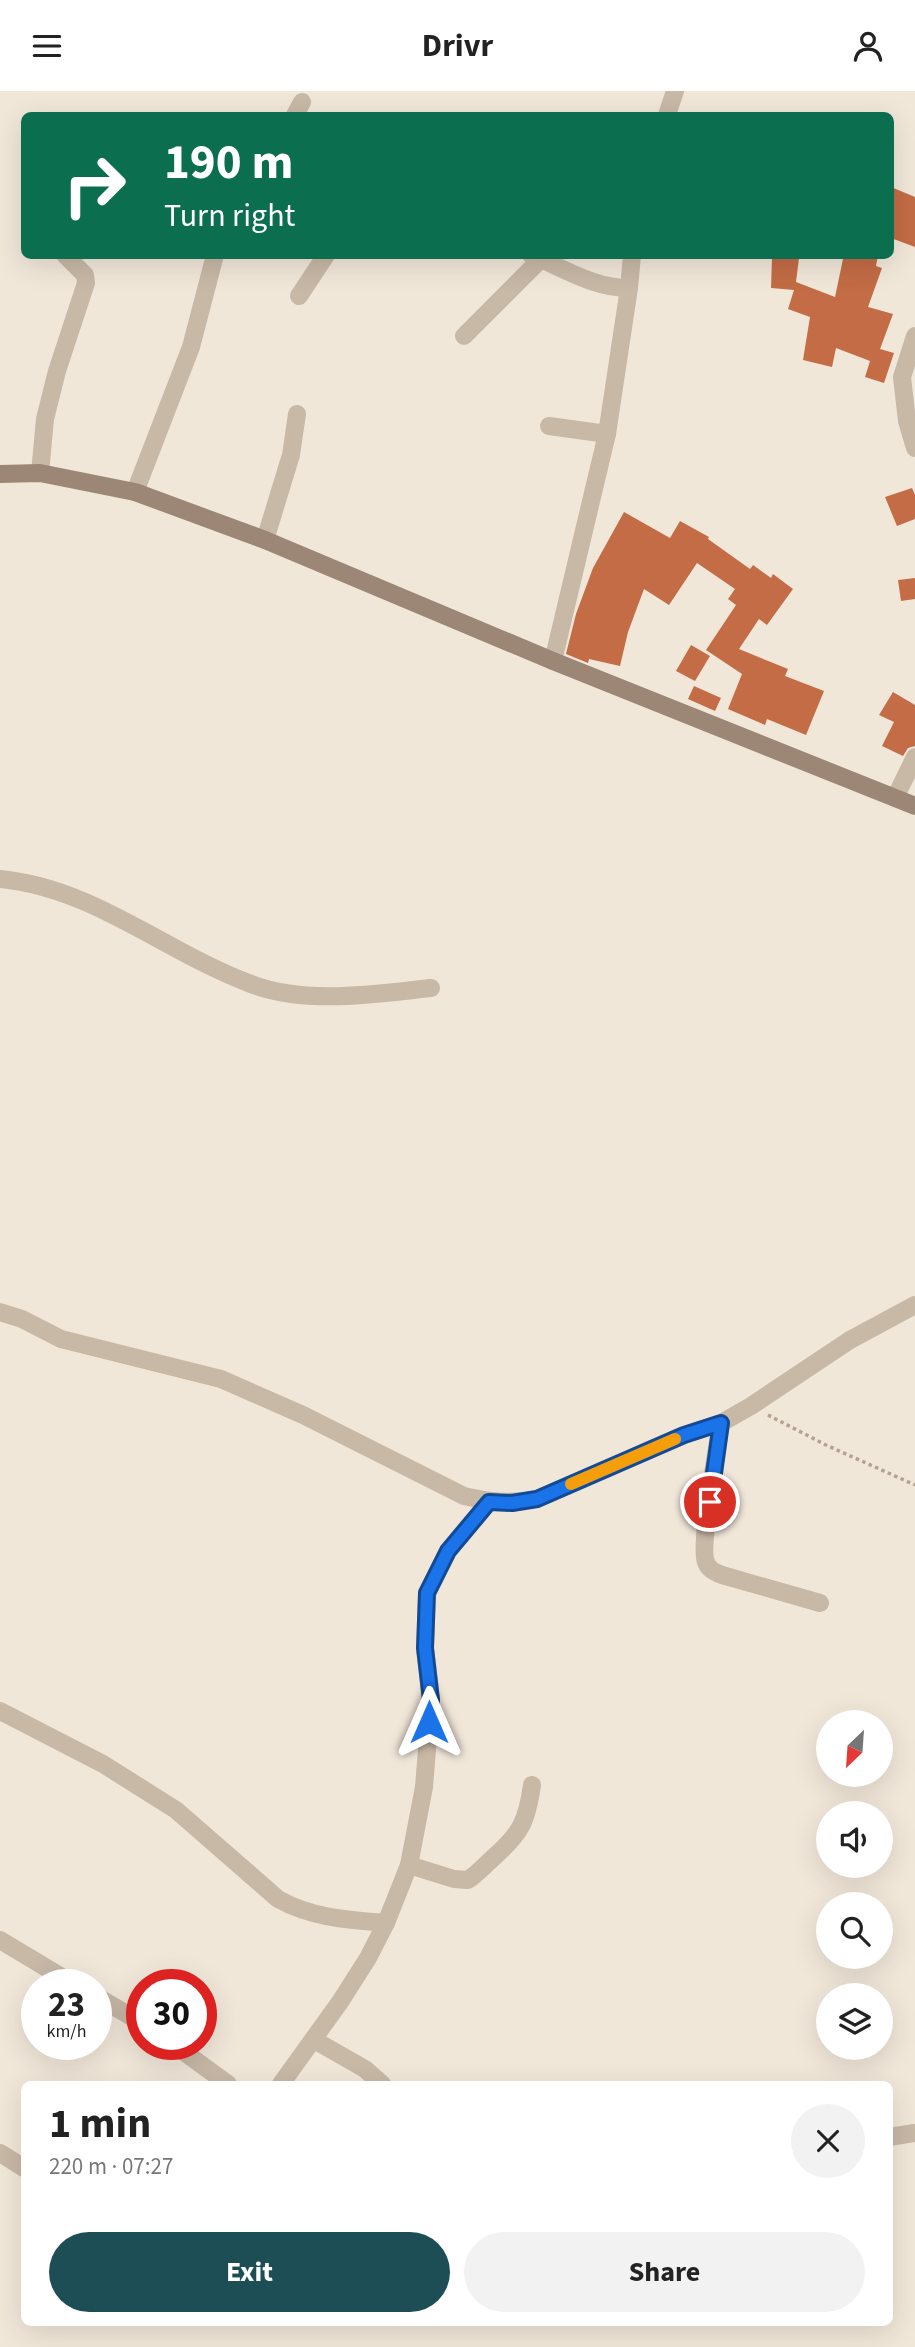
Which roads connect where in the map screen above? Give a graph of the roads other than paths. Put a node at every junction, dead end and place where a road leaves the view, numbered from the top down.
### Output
1 (675, 91) edge
2 (668, 112) edge
3 (69, 259) edge
4 (214, 259) edge
5 (323, 259) edge
6 (534, 259) edge
7 (540, 259) edge
8 (632, 259) edge
9 (629, 288) junction
10 (299, 296) dead end
11 (464, 336) dead end
12 (915, 337) edge
13 (297, 414) dead end
14 (549, 426) dead end
15 (607, 434) junction
16 (915, 448) edge
17 (40, 473) junction
18 (0, 474) edge
19 (135, 492) junction
20 (265, 540) junction
21 (553, 661) junction
22 (915, 757) edge
23 (895, 798) junction
24 (915, 806) edge
25 (0, 879) edge
26 (431, 988) dead end
27 (915, 1305) edge
28 (0, 1312) edge
29 (721, 1423) junction
30 (489, 1502) junction
31 (820, 1603) dead end
32 (0, 1711) edge
33 (532, 1785) dead end
34 (409, 1865) junction
35 (386, 1923) junction
36 (0, 1940) edge
37 (48, 1969) edge
38 (314, 2040) junction
39 (195, 2060) edge
40 (224, 2081) edge
41 (283, 2081) edge
42 (379, 2081) edge
43 (915, 2133) edge
44 (893, 2136) edge
45 (0, 2153) edge
46 (21, 2166) edge

1 - 2 street
3 - 17 street
4 - 19 street
5 - 10 street
6 - 11 street
7 - 9 street
8 - 9 street
9 - 15 street
12 - 16 street
13 - 20 street
14 - 15 street
15 - 21 street
17 - 18 street
17 - 19 street
19 - 20 street
20 - 21 street
21 - 23 street
22 - 23 street
23 - 24 street
25 - 26 street
27 - 29 street
28 - 30 street
29 - 30 street
29 - 31 street
30 - 34 street
32 - 35 street
33 - 34 street
34 - 35 street
35 - 38 street
36 - 37 street
38 - 41 street
38 - 42 street
39 - 40 street
43 - 44 street
45 - 46 street

